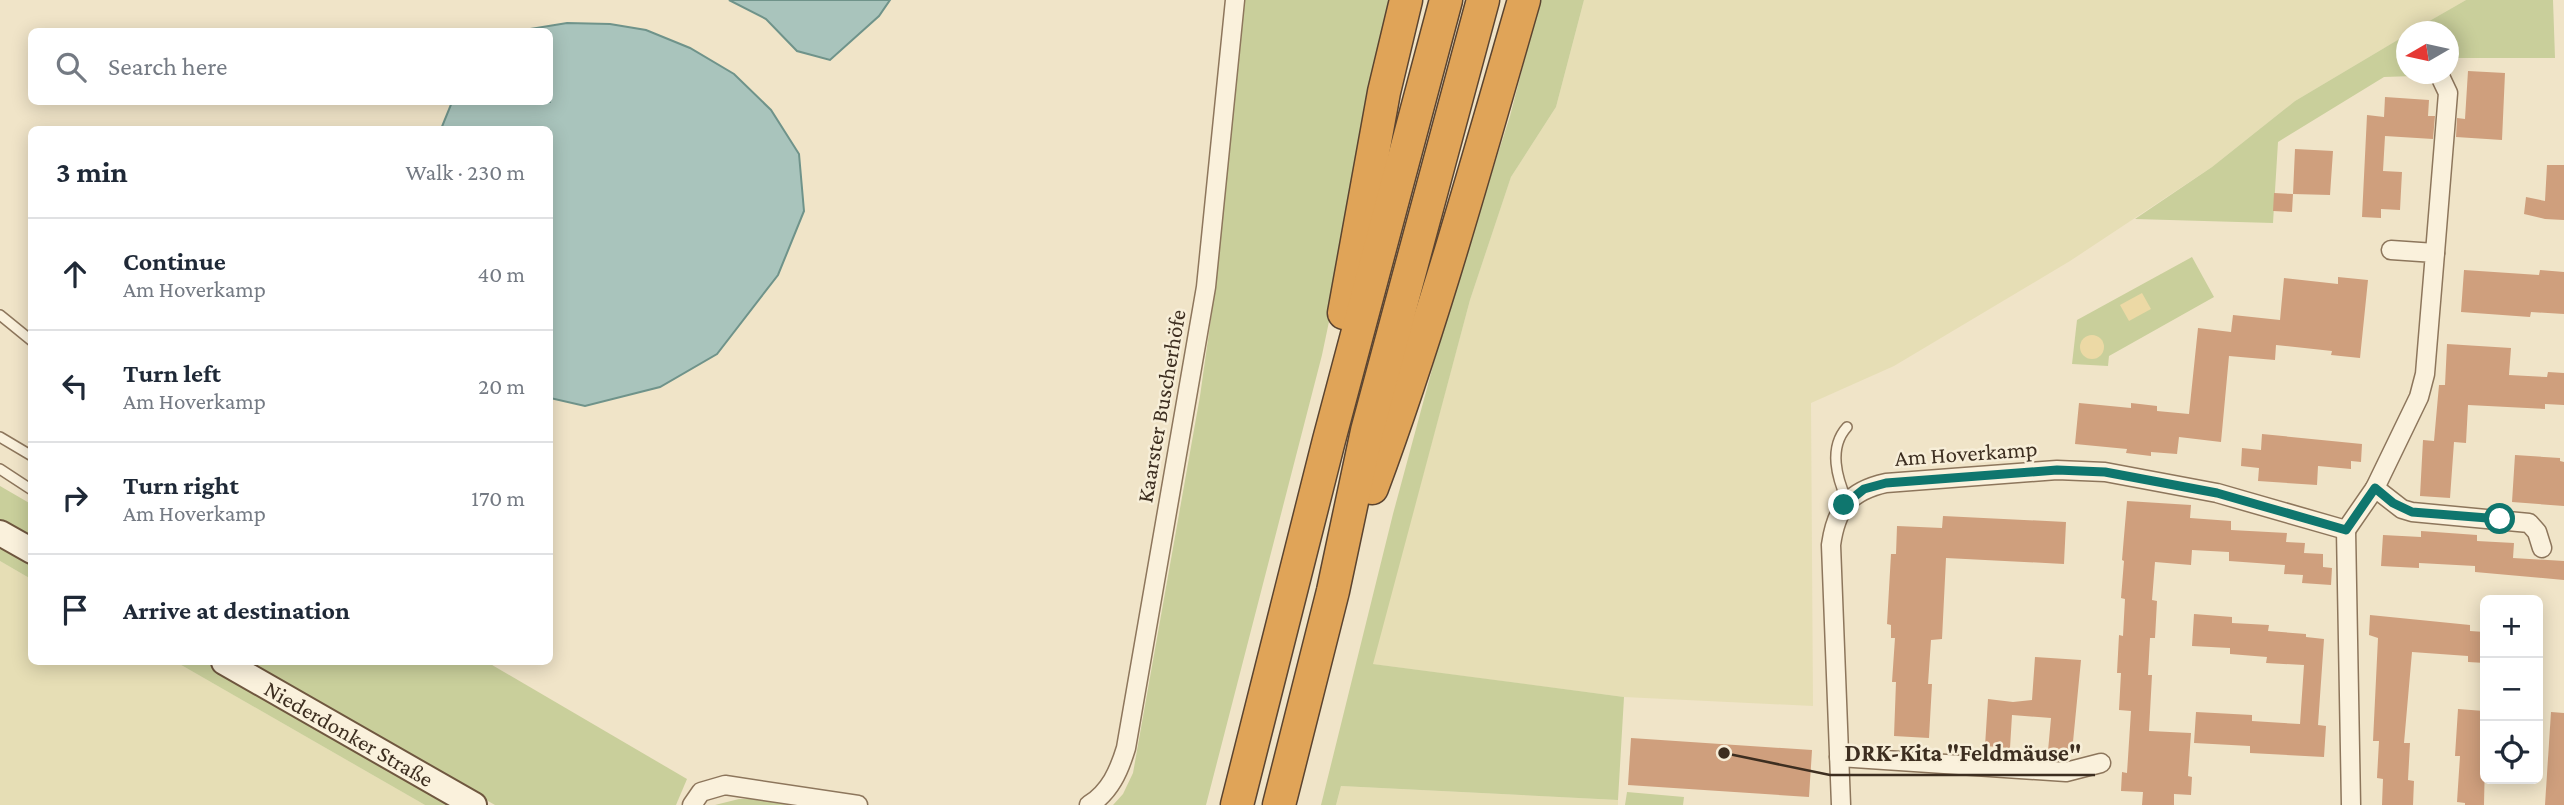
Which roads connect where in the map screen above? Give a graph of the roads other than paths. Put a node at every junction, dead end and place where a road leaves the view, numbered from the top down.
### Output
1 (1235, 0) edge
2 (1406, 0) edge
3 (1446, 0) edge
4 (1483, 0) edge
5 (1524, 0) edge
6 (2444, 84) edge
7 (2391, 250) dead end
8 (2435, 253) junction
9 (0, 315) edge
10 (28, 338) edge
11 (1847, 427) dead end
12 (0, 437) edge
13 (1329, 440) junction
14 (28, 454) edge
15 (0, 470) edge
16 (28, 488) edge
17 (2375, 488) junction
18 (1847, 501) junction
19 (2346, 530) junction
20 (0, 533) edge
21 (2542, 548) dead end
22 (28, 549) edge
23 (1333, 591) junction
24 (229, 665) edge
25 (1839, 757) junction
26 (2101, 763) dead end
27 (474, 805) edge
28 (692, 805) edge
29 (858, 805) edge
30 (1089, 805) edge
31 (1237, 805) edge
32 (1279, 805) edge
33 (1841, 805) edge
34 (2351, 805) edge

1 - 30 street, Kaarster Buscherhöfe
2 - 13 highway
3 - 13 highway
4 - 23 highway
5 - 23 highway
6 - 8 street
7 - 8 street
8 - 17 street
9 - 10 lane
11 - 18 lane
12 - 14 lane
13 - 31 highway
15 - 16 lane
17 - 19 street
17 - 21 street
18 - 19 street, Am Hoverkamp
18 - 25 street
19 - 34 street
20 - 22 street
23 - 32 highway
24 - 27 street, Niederdonker Straße
25 - 26 street
25 - 33 street
28 - 29 street

